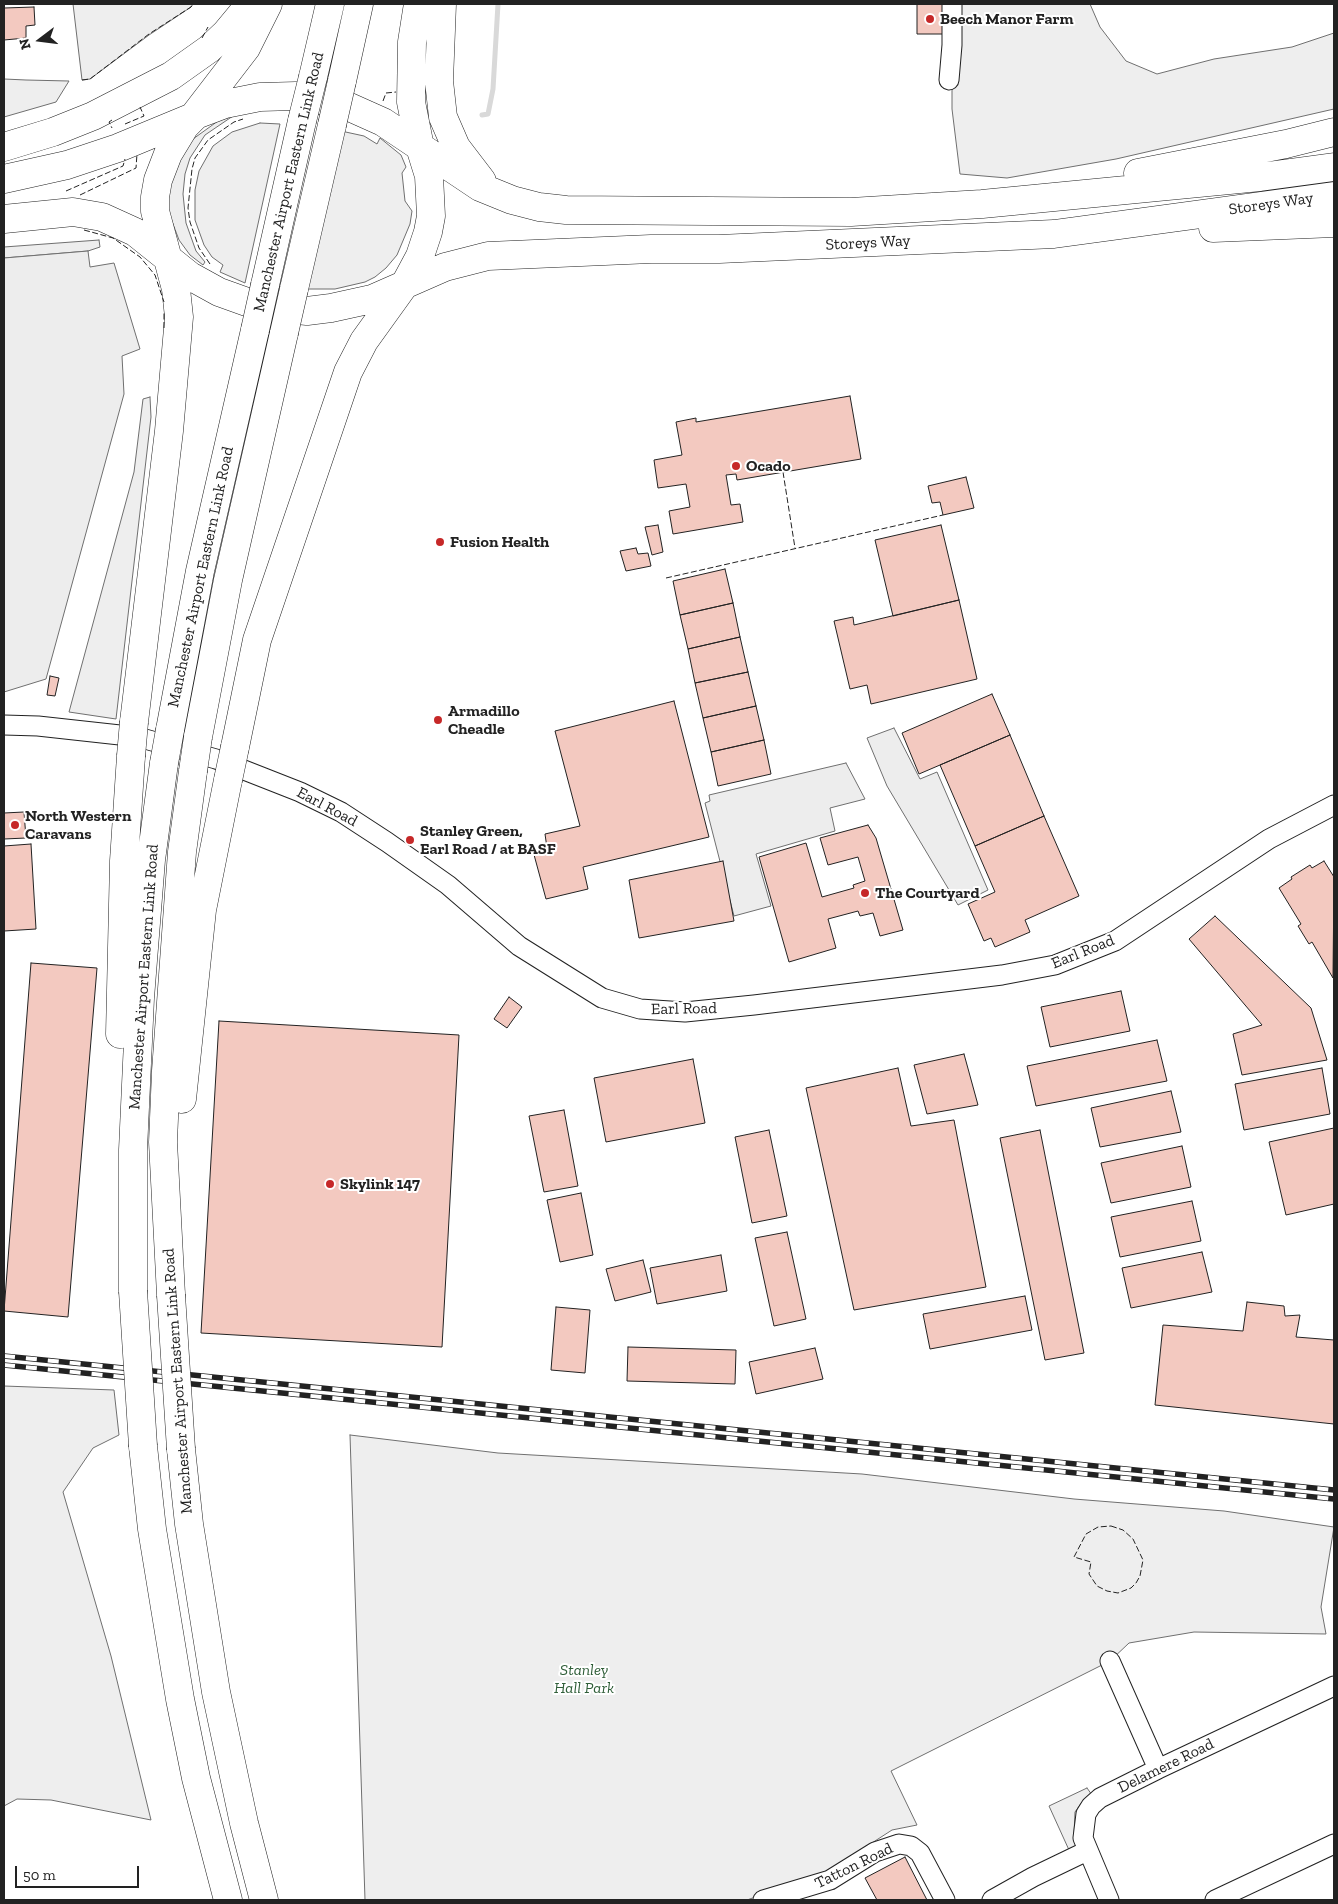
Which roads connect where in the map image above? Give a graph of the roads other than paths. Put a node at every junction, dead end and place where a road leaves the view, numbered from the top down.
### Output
1 (250, 4) edge
2 (268, 4) edge
3 (330, 4) edge
4 (359, 4) edge
5 (418, 4) edge
6 (442, 4) edge
7 (952, 4) edge
8 (949, 80) dead end
9 (193, 117) junction
10 (1334, 132) edge
11 (4, 146) edge
12 (420, 148) junction
13 (1334, 167) edge
14 (4, 179) edge
15 (493, 193) junction
16 (1334, 196) edge
17 (982, 204) junction
18 (4, 219) edge
19 (1334, 223) edge
20 (1054, 234) junction
21 (170, 260) junction
22 (405, 284) junction
23 (4, 725) edge
24 (1334, 805) edge
25 (132, 1282) junction
26 (171, 1286) junction
27 (1110, 1661) dead end
28 (1334, 1686) edge
29 (1158, 1769) junction
30 (1333, 1847) edge
31 (1087, 1851) junction
32 (228, 1900) edge
33 (264, 1900) edge
34 (763, 1900) edge
35 (945, 1900) edge
36 (992, 1900) edge
37 (1109, 1900) edge
38 (1216, 1900) edge

1 - 11 highway
2 - 9 highway
3 - 25 highway, Manchester Airport Eastern Link Road, bridge
4 - 26 highway, Manchester Airport Eastern Link Road, bridge
5 - 12 highway
6 - 15 highway
7 - 8 street
9 - 12 highway, Storeys Way
9 - 14 highway, Storeys Way
9 - 21 highway
10 - 17 highway
12 - 15 highway, Storeys Way
12 - 22 highway
13 - 17 highway, Storeys Way
15 - 17 highway, Storeys Way
16 - 20 highway, Storeys Way
18 - 21 highway, Storeys Way
19 - 20 highway
20 - 22 highway, Storeys Way
21 - 22 highway, Storeys Way
21 - 25 highway, bridge
22 - 26 highway, bridge
23 - 24 street, Earl Road
25 - 32 highway, Manchester Airport Eastern Link Road, bridge
26 - 33 highway, Manchester Airport Eastern Link Road, bridge
27 - 29 street
28 - 29 street, Delamere Road
29 - 31 street, Delamere Road
30 - 38 street
31 - 36 street
31 - 37 street, Delamere Road
34 - 35 street, Tatton Road

